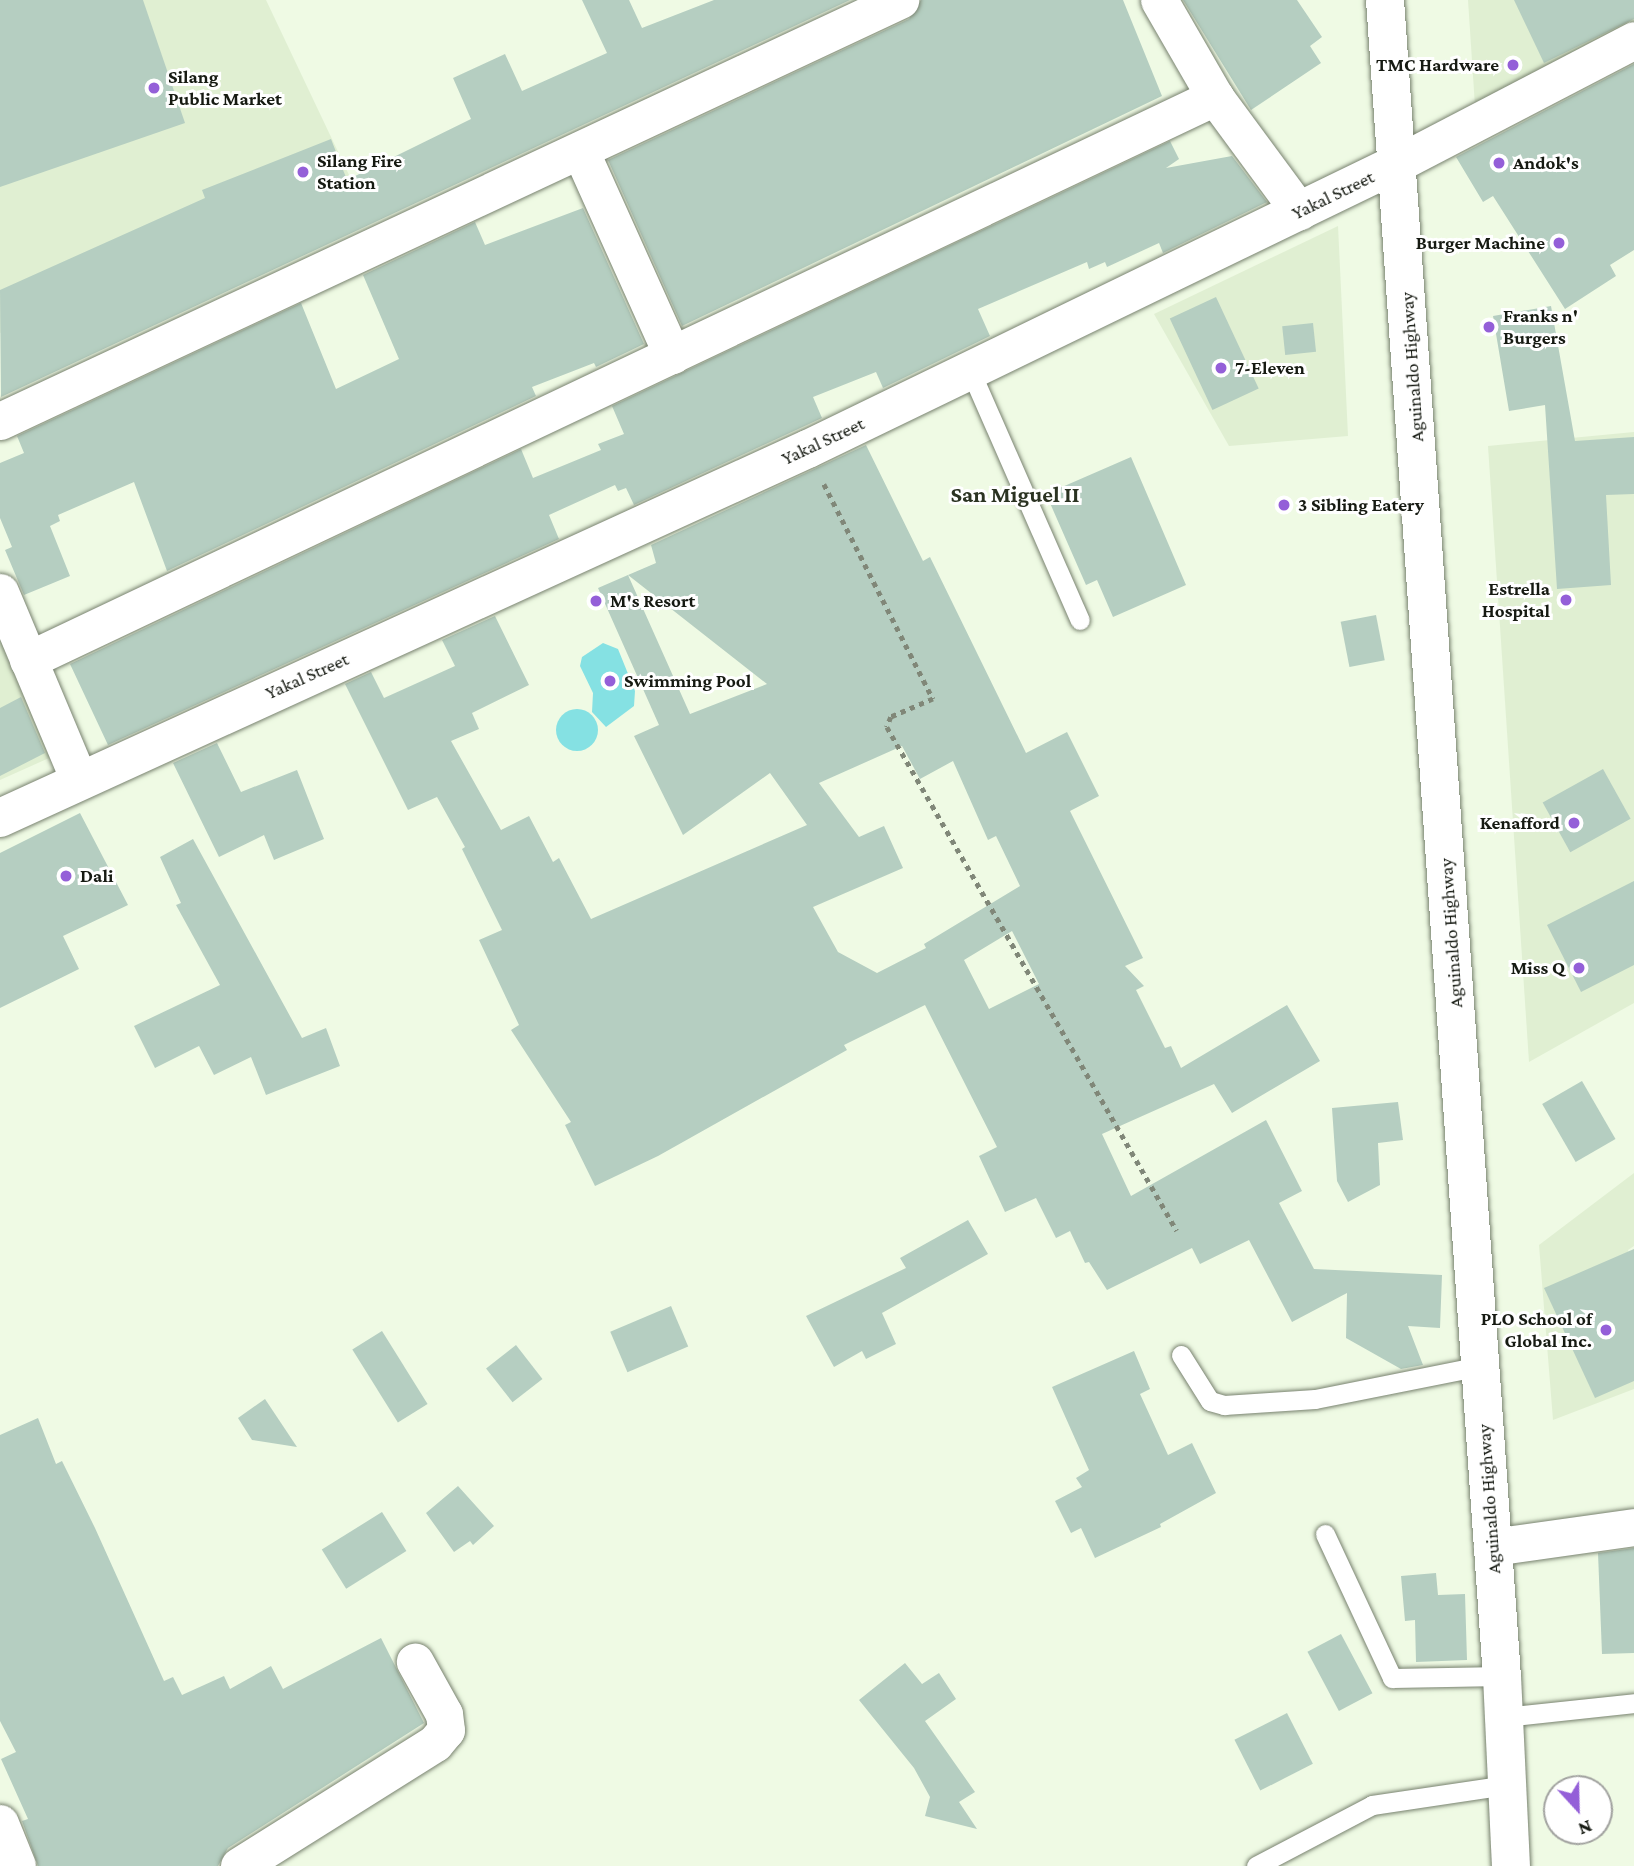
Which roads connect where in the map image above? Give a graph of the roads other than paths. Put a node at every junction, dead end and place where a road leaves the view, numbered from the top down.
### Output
1 (900, 0) edge
2 (1159, 0) edge
3 (1385, 0) edge
4 (1634, 40) edge
5 (1214, 97) junction
6 (580, 150) junction
7 (1398, 163) junction
8 (1299, 211) junction
9 (673, 355) junction
10 (970, 370) junction
11 (0, 421) edge
12 (0, 593) edge
13 (1080, 620) dead end
14 (28, 660) junction
15 (79, 780) junction
16 (0, 818) edge
17 (1181, 1355) dead end
18 (1480, 1366) junction
19 (1634, 1527) edge
20 (1325, 1534) dead end
21 (1492, 1547) junction
22 (415, 1662) dead end
23 (1502, 1676) junction
24 (1634, 1703) edge
25 (1504, 1717) junction
26 (1506, 1785) junction
27 (0, 1824) edge
28 (17, 1866) edge
29 (239, 1866) edge
30 (1255, 1866) edge
31 (1511, 1866) edge

1 - 6 street
2 - 5 street
3 - 7 main road, Aguinaldo Highway
4 - 7 street, Yakal Street
5 - 8 street
5 - 9 street
6 - 9 street
6 - 11 street
7 - 8 main road, Yakal Street
7 - 18 main road, Aguinaldo Highway
8 - 10 main road, Yakal Street
9 - 14 street
10 - 13 lane
10 - 15 main road, Yakal Street
12 - 14 street
14 - 15 street
15 - 16 main road, Yakal Street
17 - 18 lane
18 - 21 main road, Aguinaldo Highway
19 - 21 street
20 - 23 lane
21 - 23 main road, Aguinaldo Highway
22 - 29 street
23 - 25 main road, Aguinaldo Highway
24 - 25 lane
25 - 26 main road, Aguinaldo Highway
26 - 30 lane
26 - 31 main road, Aguinaldo Highway
27 - 28 main road

